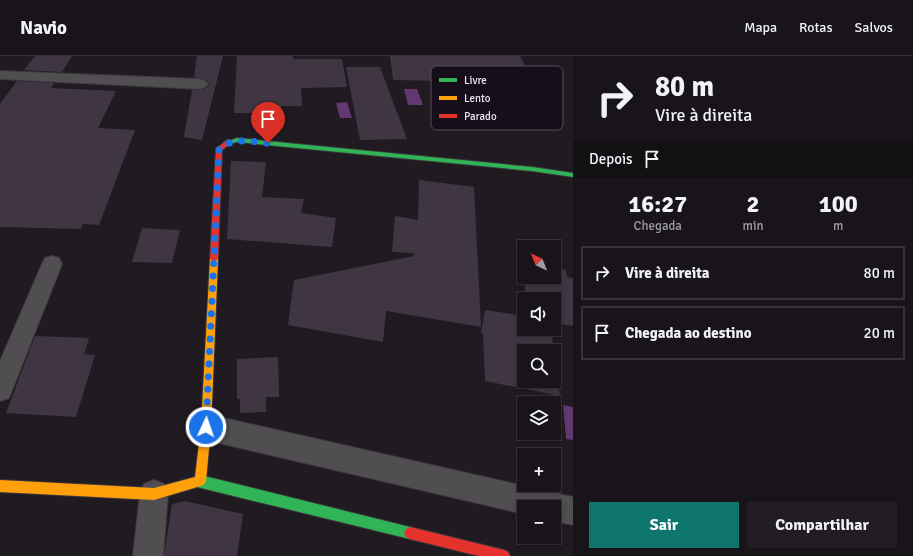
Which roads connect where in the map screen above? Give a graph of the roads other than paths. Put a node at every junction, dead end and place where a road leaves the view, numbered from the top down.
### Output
1 (0, 75) edge
2 (200, 84) dead end
3 (573, 175) edge
4 (52, 264) dead end
5 (0, 390) edge
6 (206, 427) junction
7 (200, 481) junction
8 (0, 486) edge
9 (154, 494) junction
10 (573, 511) edge
11 (148, 556) edge
12 (504, 556) edge

1 - 2 street
3 - 6 street
4 - 5 street
6 - 7 street
6 - 10 street
7 - 9 street
7 - 12 street
8 - 9 street
9 - 11 street

